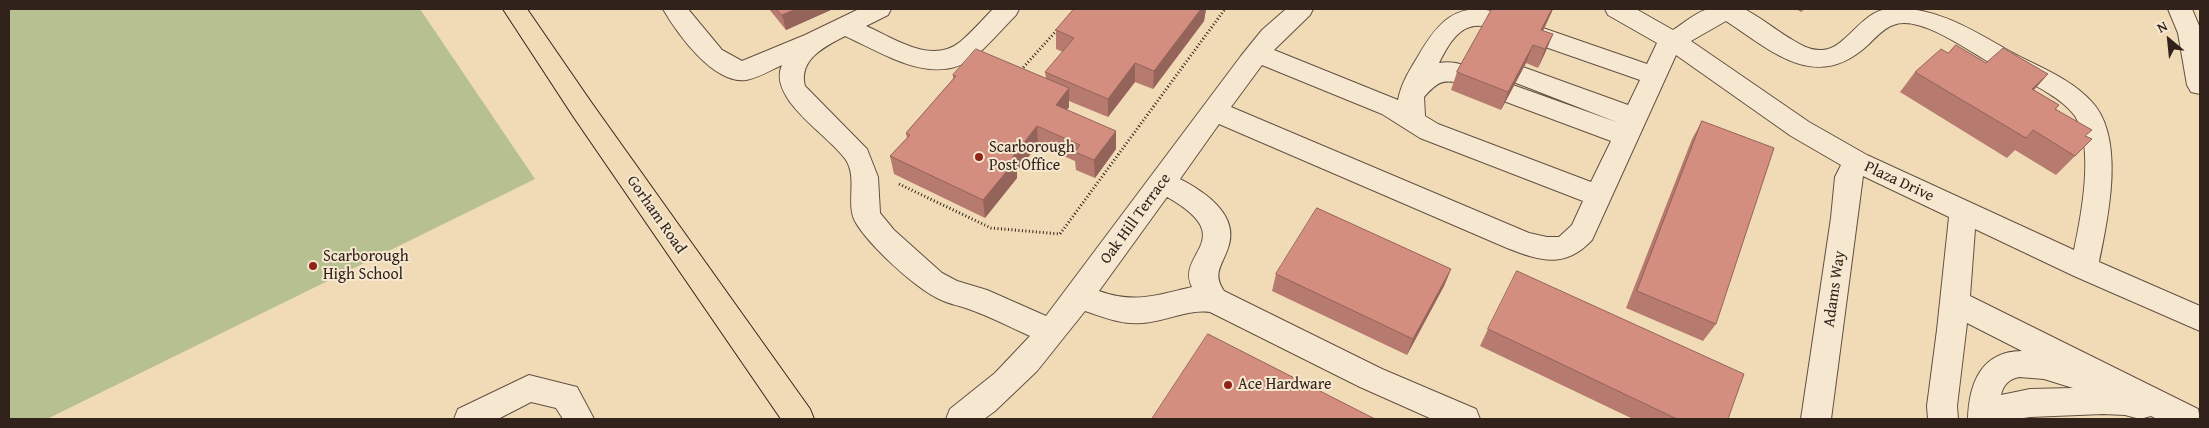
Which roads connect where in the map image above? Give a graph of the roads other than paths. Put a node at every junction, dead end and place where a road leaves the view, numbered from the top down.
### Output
1 (515, 9) edge
2 (674, 9) edge
3 (879, 9) edge
4 (1007, 9) edge
5 (1301, 9) edge
6 (1617, 9) edge
7 (1726, 9) edge
8 (2180, 9) edge
9 (1490, 19) edge
10 (846, 26) junction
11 (1945, 29) junction
12 (1540, 36) edge
13 (814, 41) junction
14 (1673, 41) junction
15 (1258, 53) junction
16 (1426, 64) junction
17 (1971, 67) edge
18 (1653, 75) junction
19 (1515, 84) edge
20 (2200, 85) edge
21 (1411, 96) junction
22 (1214, 111) junction
23 (1413, 122) junction
24 (1629, 126) junction
25 (2067, 130) edge
26 (2099, 156) junction
27 (1858, 162) junction
28 (1163, 182) junction
29 (1598, 196) junction
30 (1963, 212) junction
31 (2084, 268) junction
32 (1078, 296) junction
33 (1214, 300) junction
34 (1955, 303) junction
35 (2200, 319) edge
36 (1051, 332) junction
37 (469, 419) edge
38 (579, 419) edge
39 (799, 419) edge
40 (960, 419) edge
41 (1465, 419) edge
42 (1816, 419) edge
43 (1943, 419) edge
44 (1984, 419) edge
45 (2186, 419) edge

1 - 39 main road, Gorham Road
2 - 13 street
3 - 10 street
4 - 10 street
5 - 15 street, Oak Hill Terrace
6 - 14 street, Plaza Drive
7 - 11 street
7 - 14 street
8 - 20 street
9 - 16 street
10 - 13 street
11 - 17 street
11 - 26 street
12 - 18 street
13 - 36 street
14 - 18 street
14 - 27 street, Plaza Drive
15 - 22 street, Oak Hill Terrace
15 - 23 street
16 - 21 street
16 - 21 street
18 - 24 street
19 - 24 street
21 - 23 street
22 - 28 street, Oak Hill Terrace
22 - 29 street
23 - 29 street
24 - 29 street
25 - 26 street
26 - 31 street
27 - 30 street, Plaza Drive
27 - 42 street, Adams Way
28 - 32 street, Oak Hill Terrace
28 - 33 street
30 - 31 street, Plaza Drive
30 - 34 street
31 - 35 street, Plaza Drive
32 - 33 street
32 - 36 street, Oak Hill Terrace
33 - 41 street
34 - 43 street
34 - 45 street
36 - 40 street, Oak Hill Terrace
37 - 38 street
44 - 45 street
44 - 45 street

